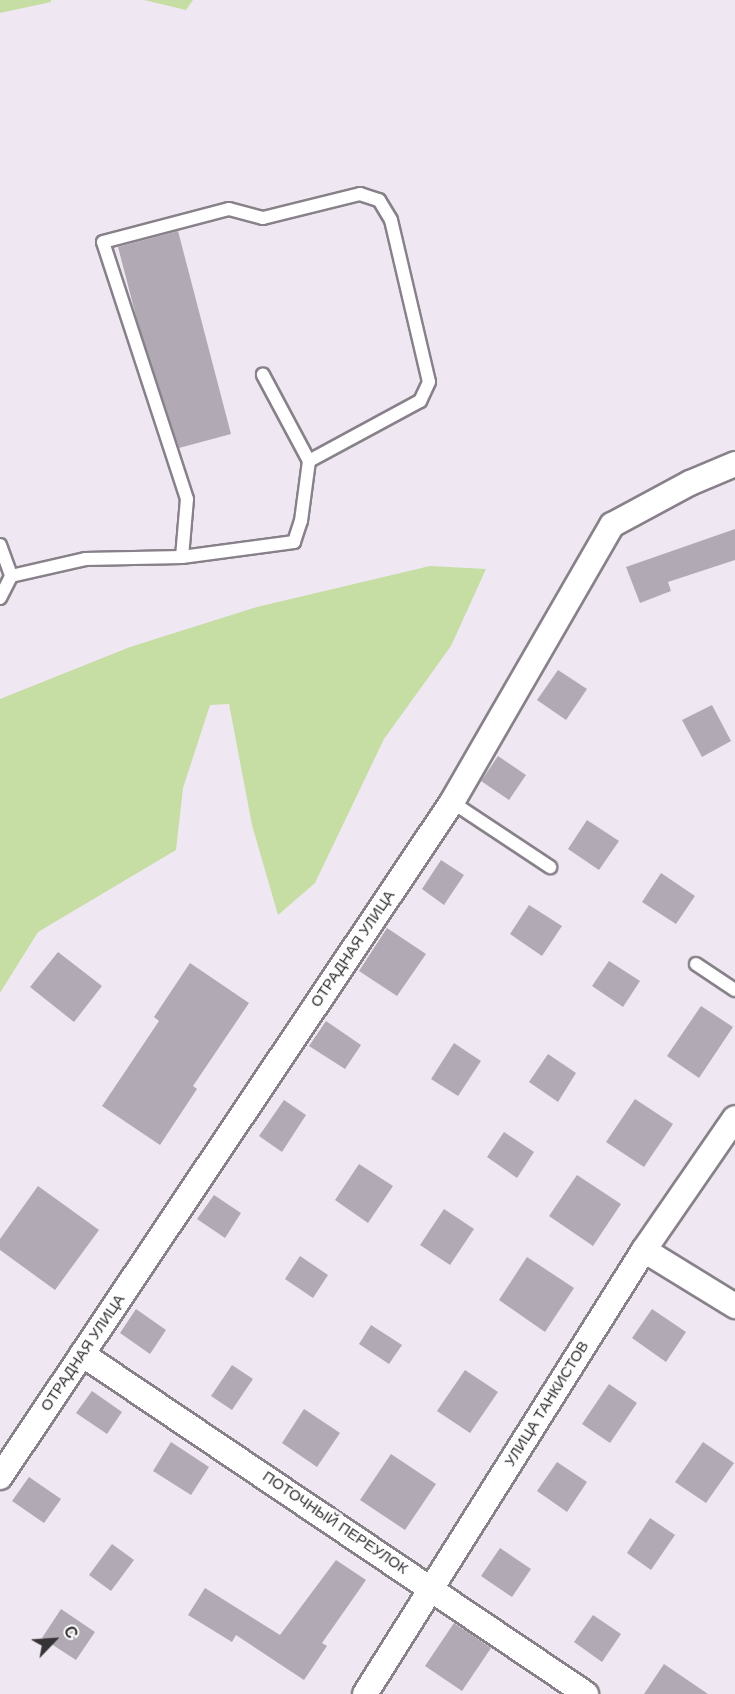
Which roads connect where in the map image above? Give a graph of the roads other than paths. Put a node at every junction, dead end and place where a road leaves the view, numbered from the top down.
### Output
1 (263, 375) dead end
2 (309, 461) junction
3 (735, 464) edge
4 (0, 545) edge
5 (182, 557) junction
6 (10, 576) junction
7 (0, 598) edge
8 (452, 802) junction
9 (550, 867) dead end
10 (696, 964) dead end
11 (735, 990) edge
12 (735, 1118) edge
13 (644, 1250) junction
14 (735, 1306) edge
15 (82, 1354) junction
16 (0, 1477) edge
17 (430, 1587) junction
18 (365, 1694) edge
19 (586, 1694) edge

1 - 2 lane
2 - 5 lane
2 - 5 lane
3 - 8 street, ОТРАДНАЯ УЛИЦА
4 - 6 lane
5 - 6 lane
6 - 7 lane
8 - 9 lane
8 - 15 street, ОТРАДНАЯ УЛИЦА
10 - 11 lane
12 - 13 street, УЛИЦА ТАНКИСТОВ
13 - 14 street
13 - 17 street, УЛИЦА ТАНКИСТОВ
15 - 16 street, ОТРАДНАЯ УЛИЦА
15 - 17 street, ПОТОЧНЫЙ ПЕРЕУЛОК
17 - 18 street, УЛИЦА ТАНКИСТОВ
17 - 19 street, ПОТОЧНЫЙ ПЕРЕУЛОК

